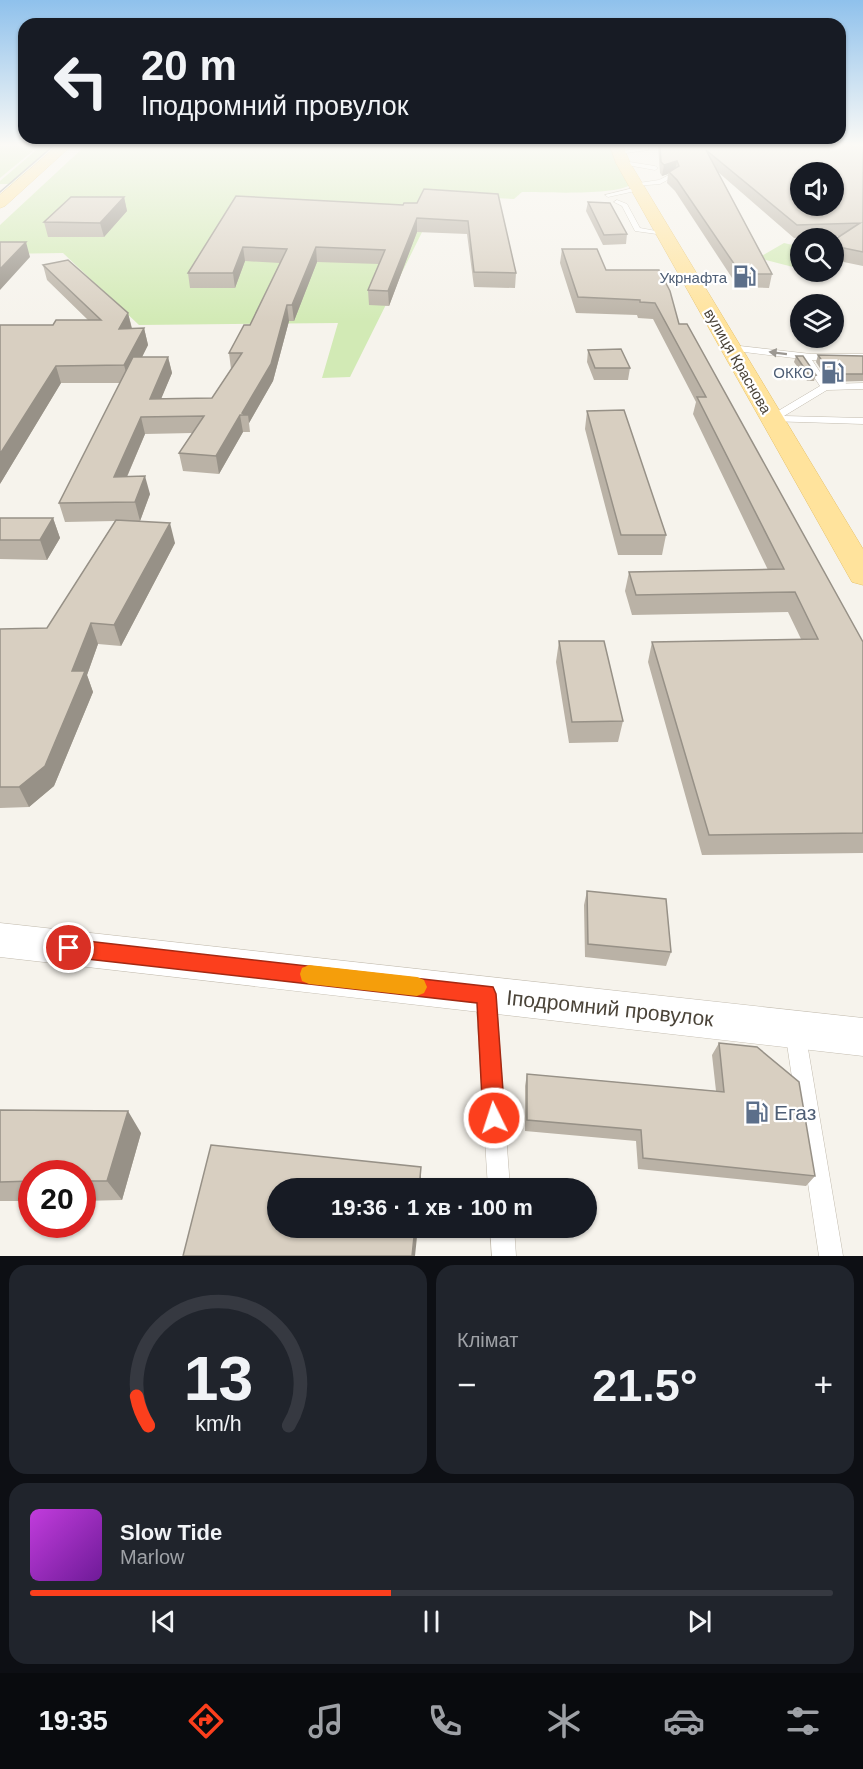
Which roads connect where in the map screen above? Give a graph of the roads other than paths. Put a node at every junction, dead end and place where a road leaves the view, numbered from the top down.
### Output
1 (622, 205) edge
2 (625, 206) junction
3 (648, 206) joint
4 (664, 233) junction
5 (731, 348) junction
6 (805, 356) junction
7 (863, 357) edge
8 (863, 386) edge
9 (825, 387) junction
10 (772, 419) junction
11 (863, 421) edge
12 (863, 575) edge
13 (0, 940) edge
14 (486, 994) junction
15 (795, 1029) junction
16 (863, 1037) edge
17 (498, 1178) edge
18 (503, 1238) edge
19 (504, 1256) edge
20 (831, 1256) edge

1 - 2 lane
2 - 3 lane
2 - 4 lane
3 - 4 main road, вулиця Краснова
4 - 5 main road, вулиця Краснова
6 -> 5 lane
5 - 10 main road, вулиця Краснова
6 - 7 lane
6 - 9 lane
8 - 9 lane
9 - 10 lane
10 - 11 lane
10 - 12 main road, вулиця Краснова
13 - 14 street, Іподромний провулок
14 - 15 street, Іподромний провулок
14 - 17 lane
15 - 16 street, Іподромний провулок
15 - 20 lane
18 - 19 lane

